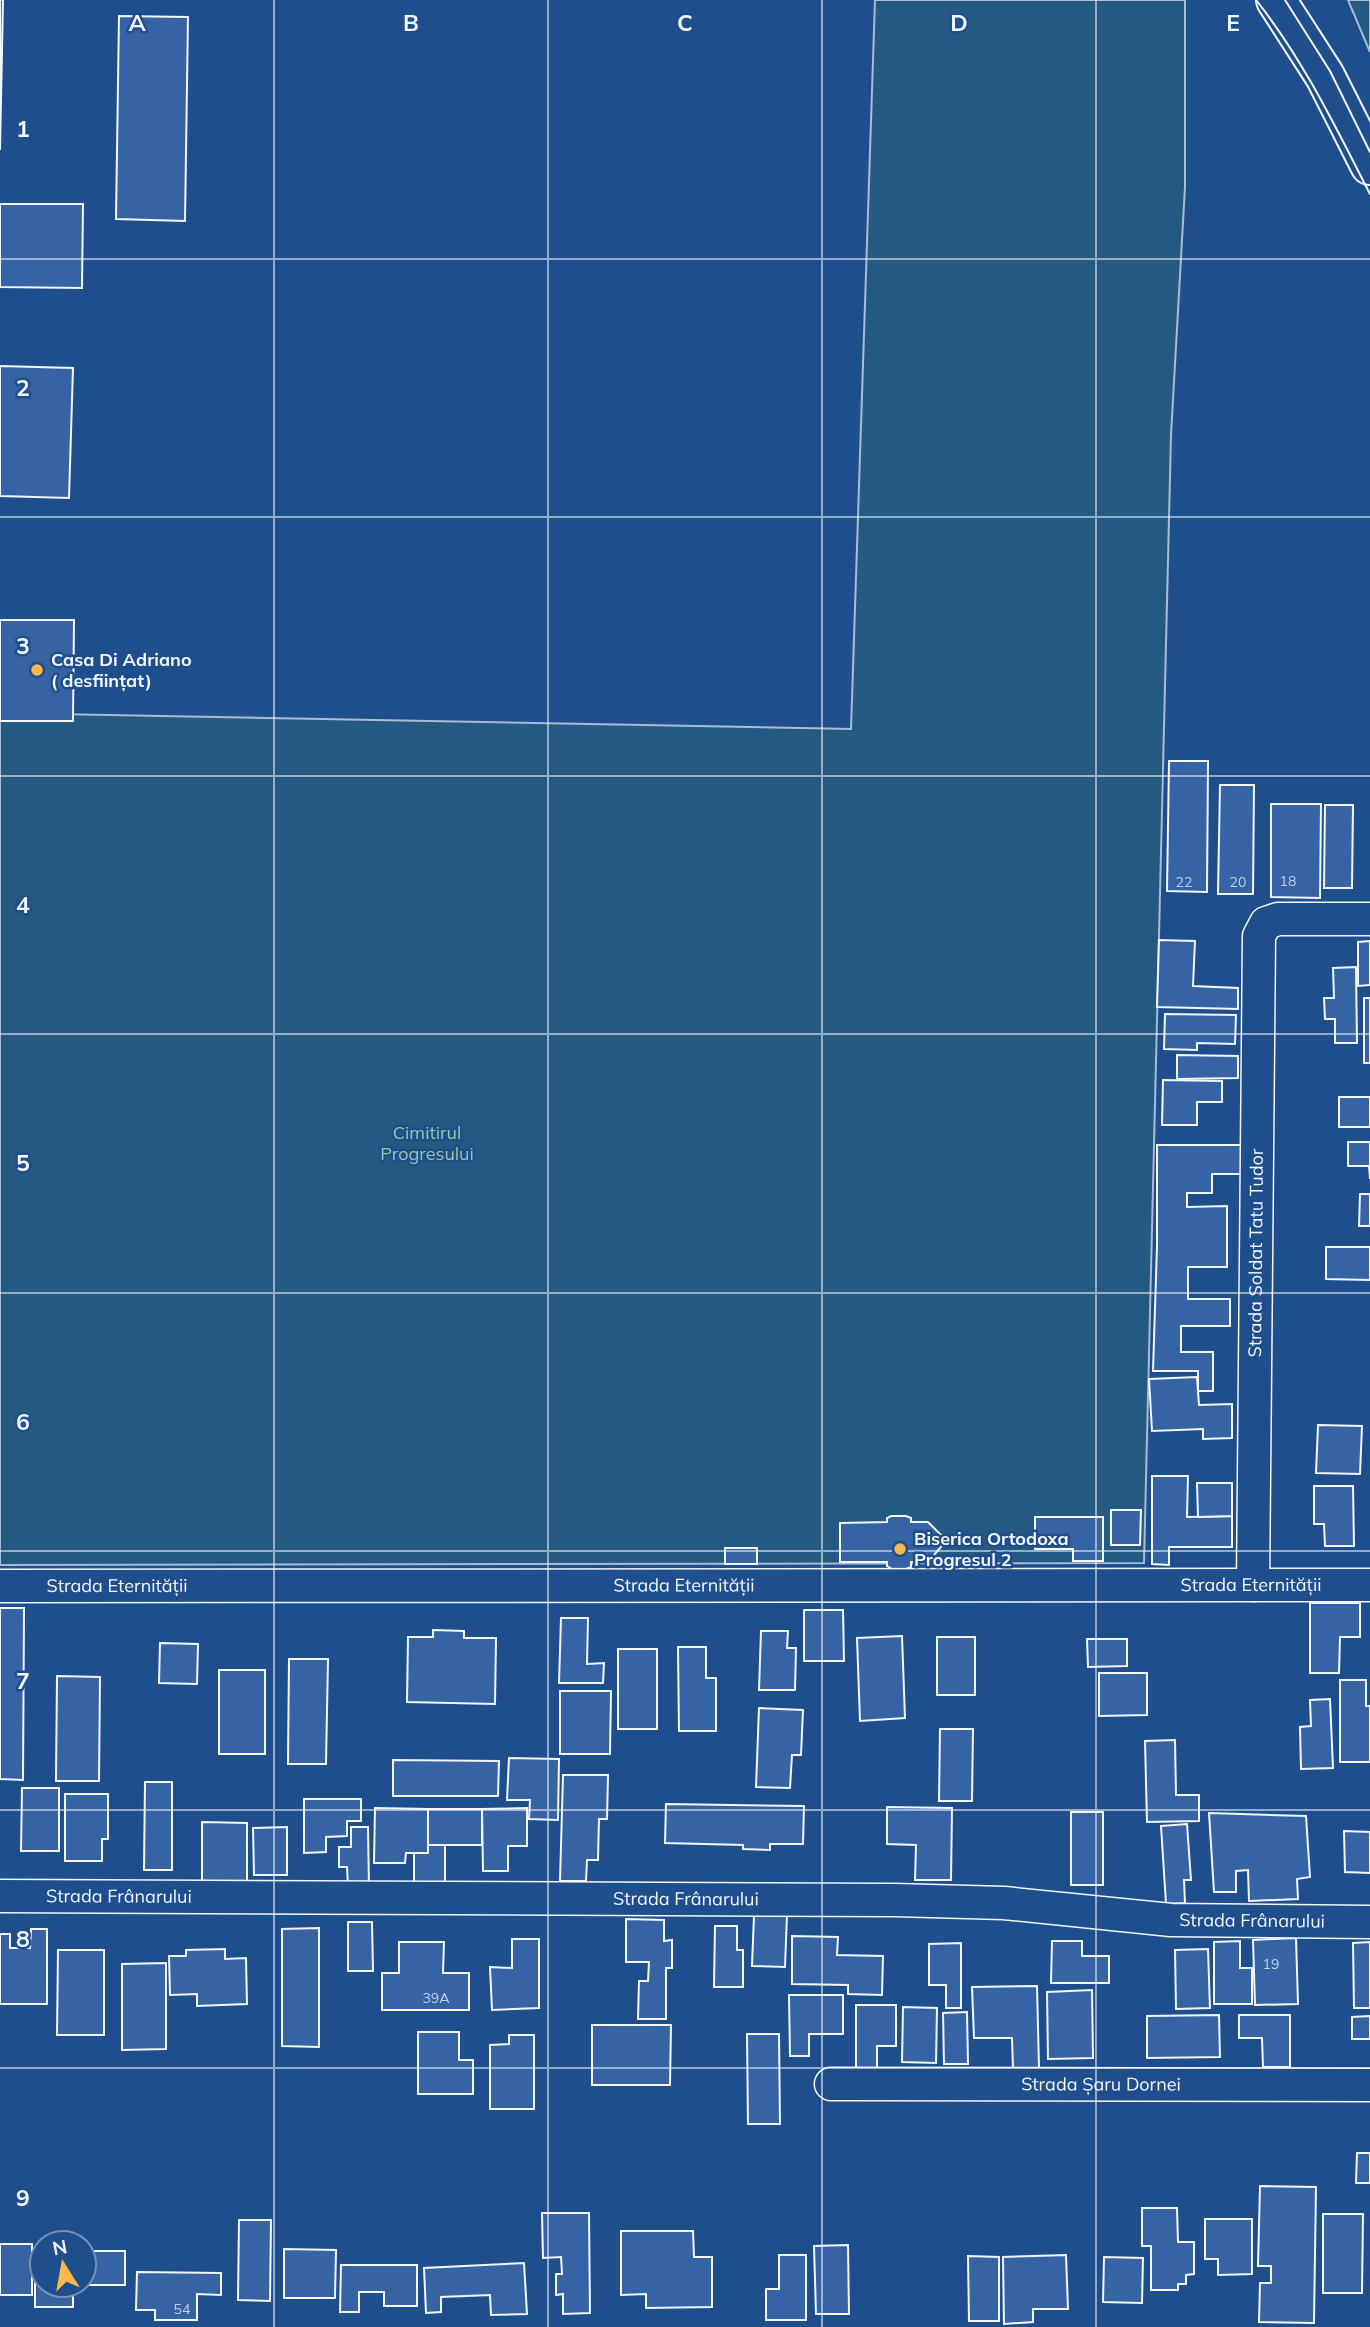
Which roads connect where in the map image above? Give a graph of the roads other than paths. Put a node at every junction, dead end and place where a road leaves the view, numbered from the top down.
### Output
1 (1276, 0) edge
2 (1370, 165) edge
3 (1370, 919) edge
4 (1253, 1585) junction
5 (1370, 1585) edge
6 (0, 1586) edge
7 (0, 1896) edge
8 (1370, 1922) edge
9 (831, 2084) dead end
10 (1370, 2085) edge

1 - 2 main road
3 - 4 street, Strada Soldat Tatu Tudor
4 - 5 street, Strada Eternității
4 - 6 street, Strada Eternității
7 - 8 street, Strada Frânarului
9 - 10 street, Strada Șaru Dornei

